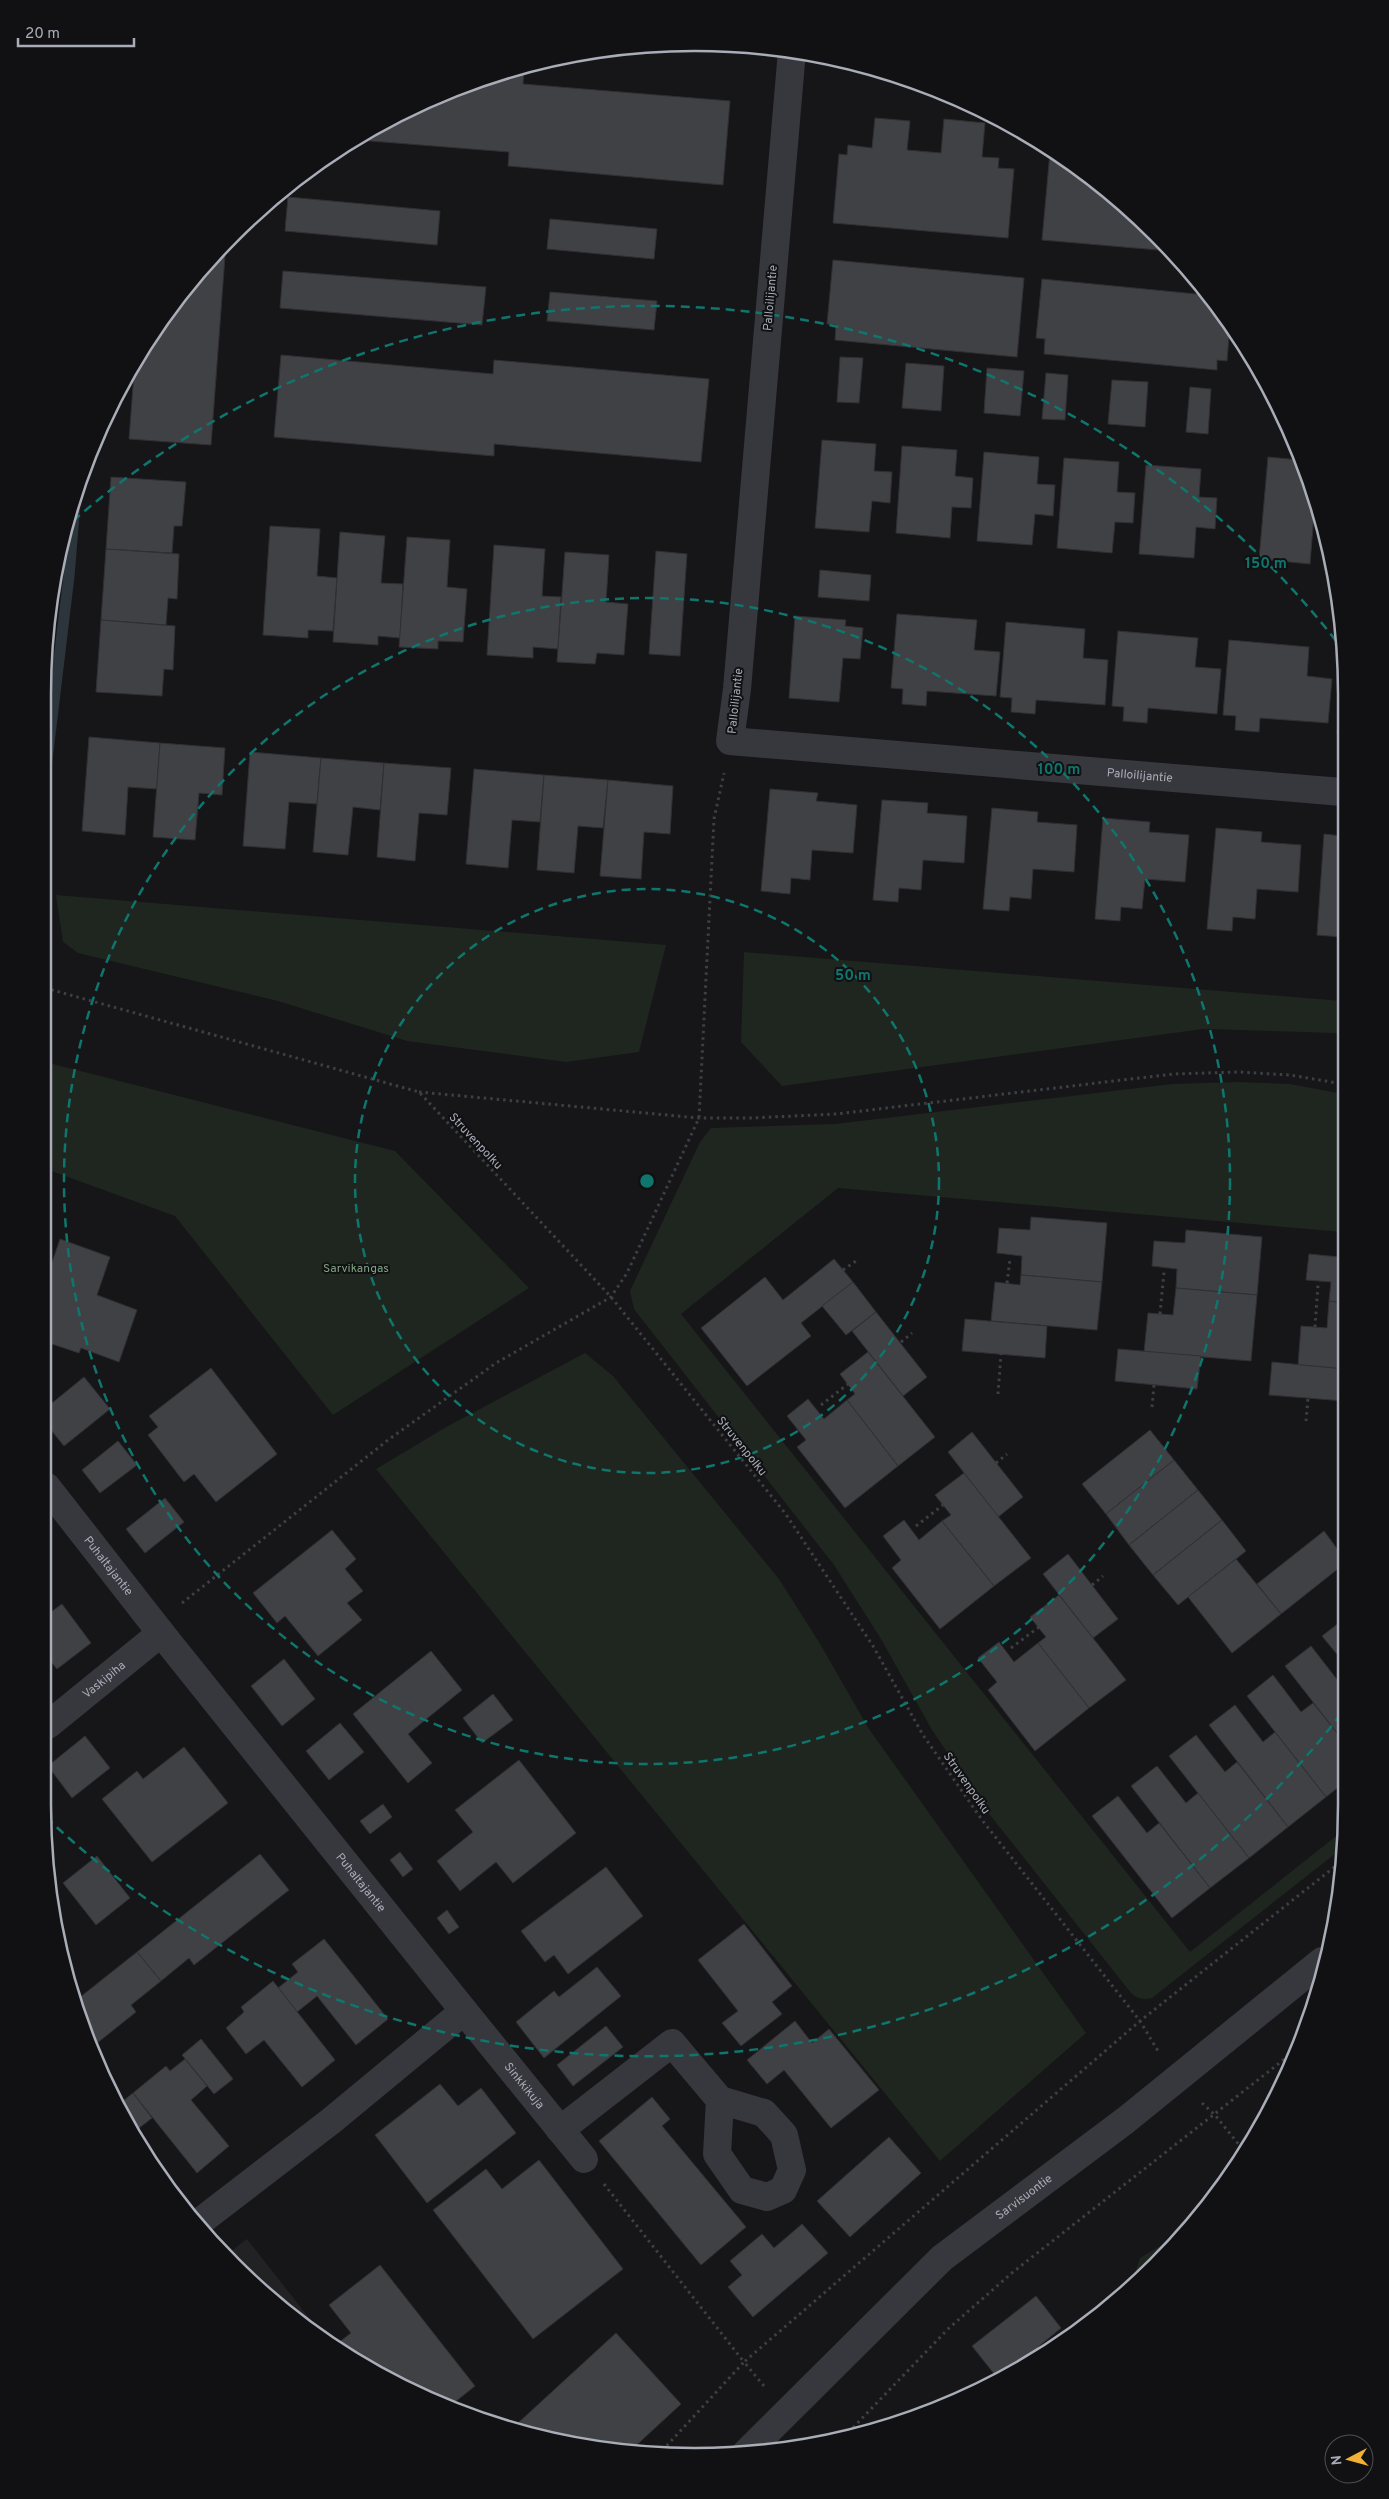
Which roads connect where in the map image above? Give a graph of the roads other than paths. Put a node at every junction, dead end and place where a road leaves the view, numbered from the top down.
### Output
1 (791, 59) edge
2 (1338, 792) edge
3 (51, 1492) edge
4 (161, 1633) junction
5 (51, 1722) edge
6 (1317, 1966) edge
7 (464, 2011) junction
8 (720, 2100) dead end
9 (560, 2130) junction
10 (584, 2160) road end
11 (203, 2219) edge
12 (754, 2444) edge

1 - 2 street, Palloilijantie
3 - 4 street, Puhaltajantie
4 - 5 street, Vaskipiha
4 - 7 street, Puhaltajantie
6 - 12 street, Sarvisuontie
7 - 9 street, Sinkkikuja
7 - 11 street
8 - 9 street
9 - 10 street, Sinkkikuja

